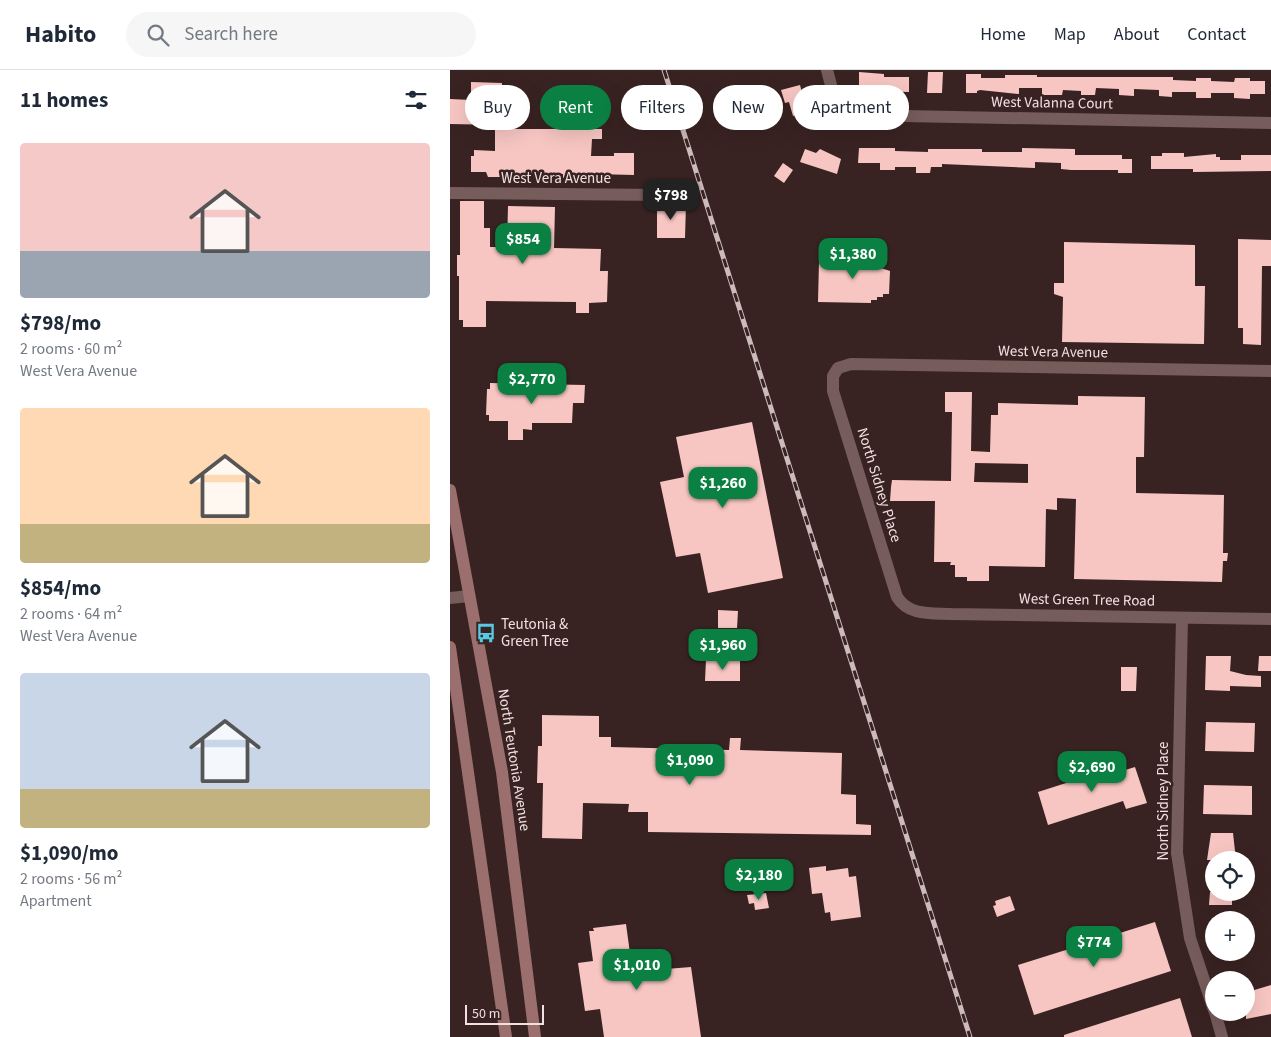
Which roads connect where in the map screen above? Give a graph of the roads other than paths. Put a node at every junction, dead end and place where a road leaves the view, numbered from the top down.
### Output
1 (828, 70) edge
2 (1271, 123) edge
3 (450, 194) edge
4 (662, 195) dead end
5 (836, 370) joint
6 (1271, 372) edge
7 (450, 490) edge
8 (469, 596) junction
9 (450, 598) edge
10 (904, 606) joint
11 (1182, 618) junction
12 (1271, 619) edge
13 (450, 647) edge
14 (1205, 984) edge
15 (1217, 1021) edge
16 (506, 1037) edge
17 (535, 1037) edge
18 (1222, 1037) edge

1 - 2 street, West Valanna Court
3 - 4 street, West Vera Avenue
5 - 6 street, West Vera Avenue
5 - 10 street, North Sidney Place
7 - 8 main road, North Teutonia Avenue
8 - 9 street
8 - 17 main road, North Teutonia Avenue
10 - 11 street, West Green Tree Road
11 - 12 street, West Green Tree Road
11 - 14 street, North Sidney Place
13 - 16 main road
15 - 18 street, North Sidney Place

